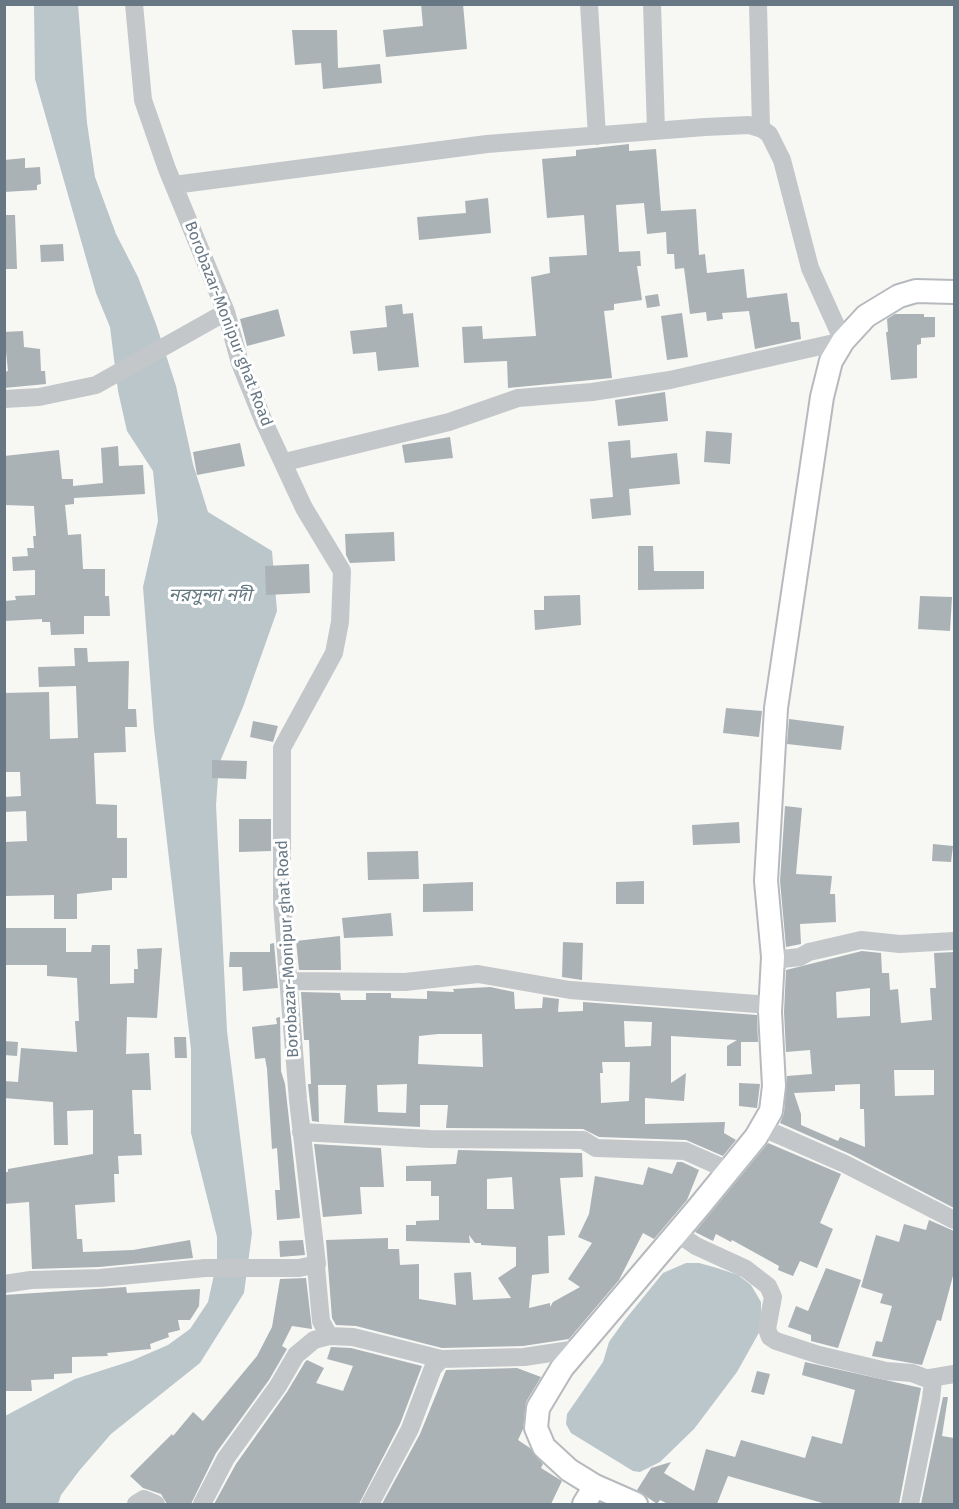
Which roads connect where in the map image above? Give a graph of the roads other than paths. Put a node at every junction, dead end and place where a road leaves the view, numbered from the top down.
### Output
1 (134, 4) edge
2 (589, 4) edge
3 (651, 4) edge
4 (758, 4) edge
5 (761, 129) junction
6 (656, 131) junction
7 (597, 135) junction
8 (174, 185) junction
9 (954, 292) edge
10 (226, 312) junction
11 (843, 342) junction
12 (4, 399) edge
13 (285, 462) junction
14 (954, 941) edge
15 (773, 960) junction
16 (289, 981) junction
17 (770, 1005) junction
18 (763, 1128) junction
19 (301, 1132) junction
20 (728, 1170) junction
21 (954, 1220) edge
22 (676, 1233) junction
23 (316, 1266) junction
24 (4, 1284) edge
25 (329, 1336) junction
26 (577, 1349) junction
27 (441, 1359) junction
28 (954, 1374) edge
29 (930, 1378) junction
30 (590, 1495) edge
31 (136, 1504) edge
32 (156, 1504) edge
33 (202, 1504) edge
34 (370, 1504) edge
35 (636, 1504) edge
36 (910, 1504) edge

1 - 8 street, Borobazar-Monipur ghat Road
2 - 7 street
3 - 6 street
4 - 5 street
5 - 6 street
5 - 11 street
6 - 7 street
7 - 8 street
8 - 10 street, Borobazar-Monipur ghat Road
9 - 11 main road
10 - 12 street
10 - 13 street, Borobazar-Monipur ghat Road
11 - 13 street
11 - 15 main road
13 - 16 street, Borobazar-Monipur ghat Road
14 - 15 street
15 - 17 main road
16 - 17 street
16 - 19 street, Borobazar-Monipur ghat Road
17 - 18 main road
18 - 20 main road
18 - 21 street
19 - 20 street
19 - 23 street, Borobazar-Monipur ghat Road
20 - 22 main road
22 - 26 main road
22 - 29 street
23 - 24 street
23 - 25 street, Borobazar-Monipur ghat Road
25 - 27 street
25 - 33 street
26 - 27 street
26 - 30 main road
27 - 34 street
28 - 29 street
29 - 36 street
30 - 35 main road
31 - 32 street

